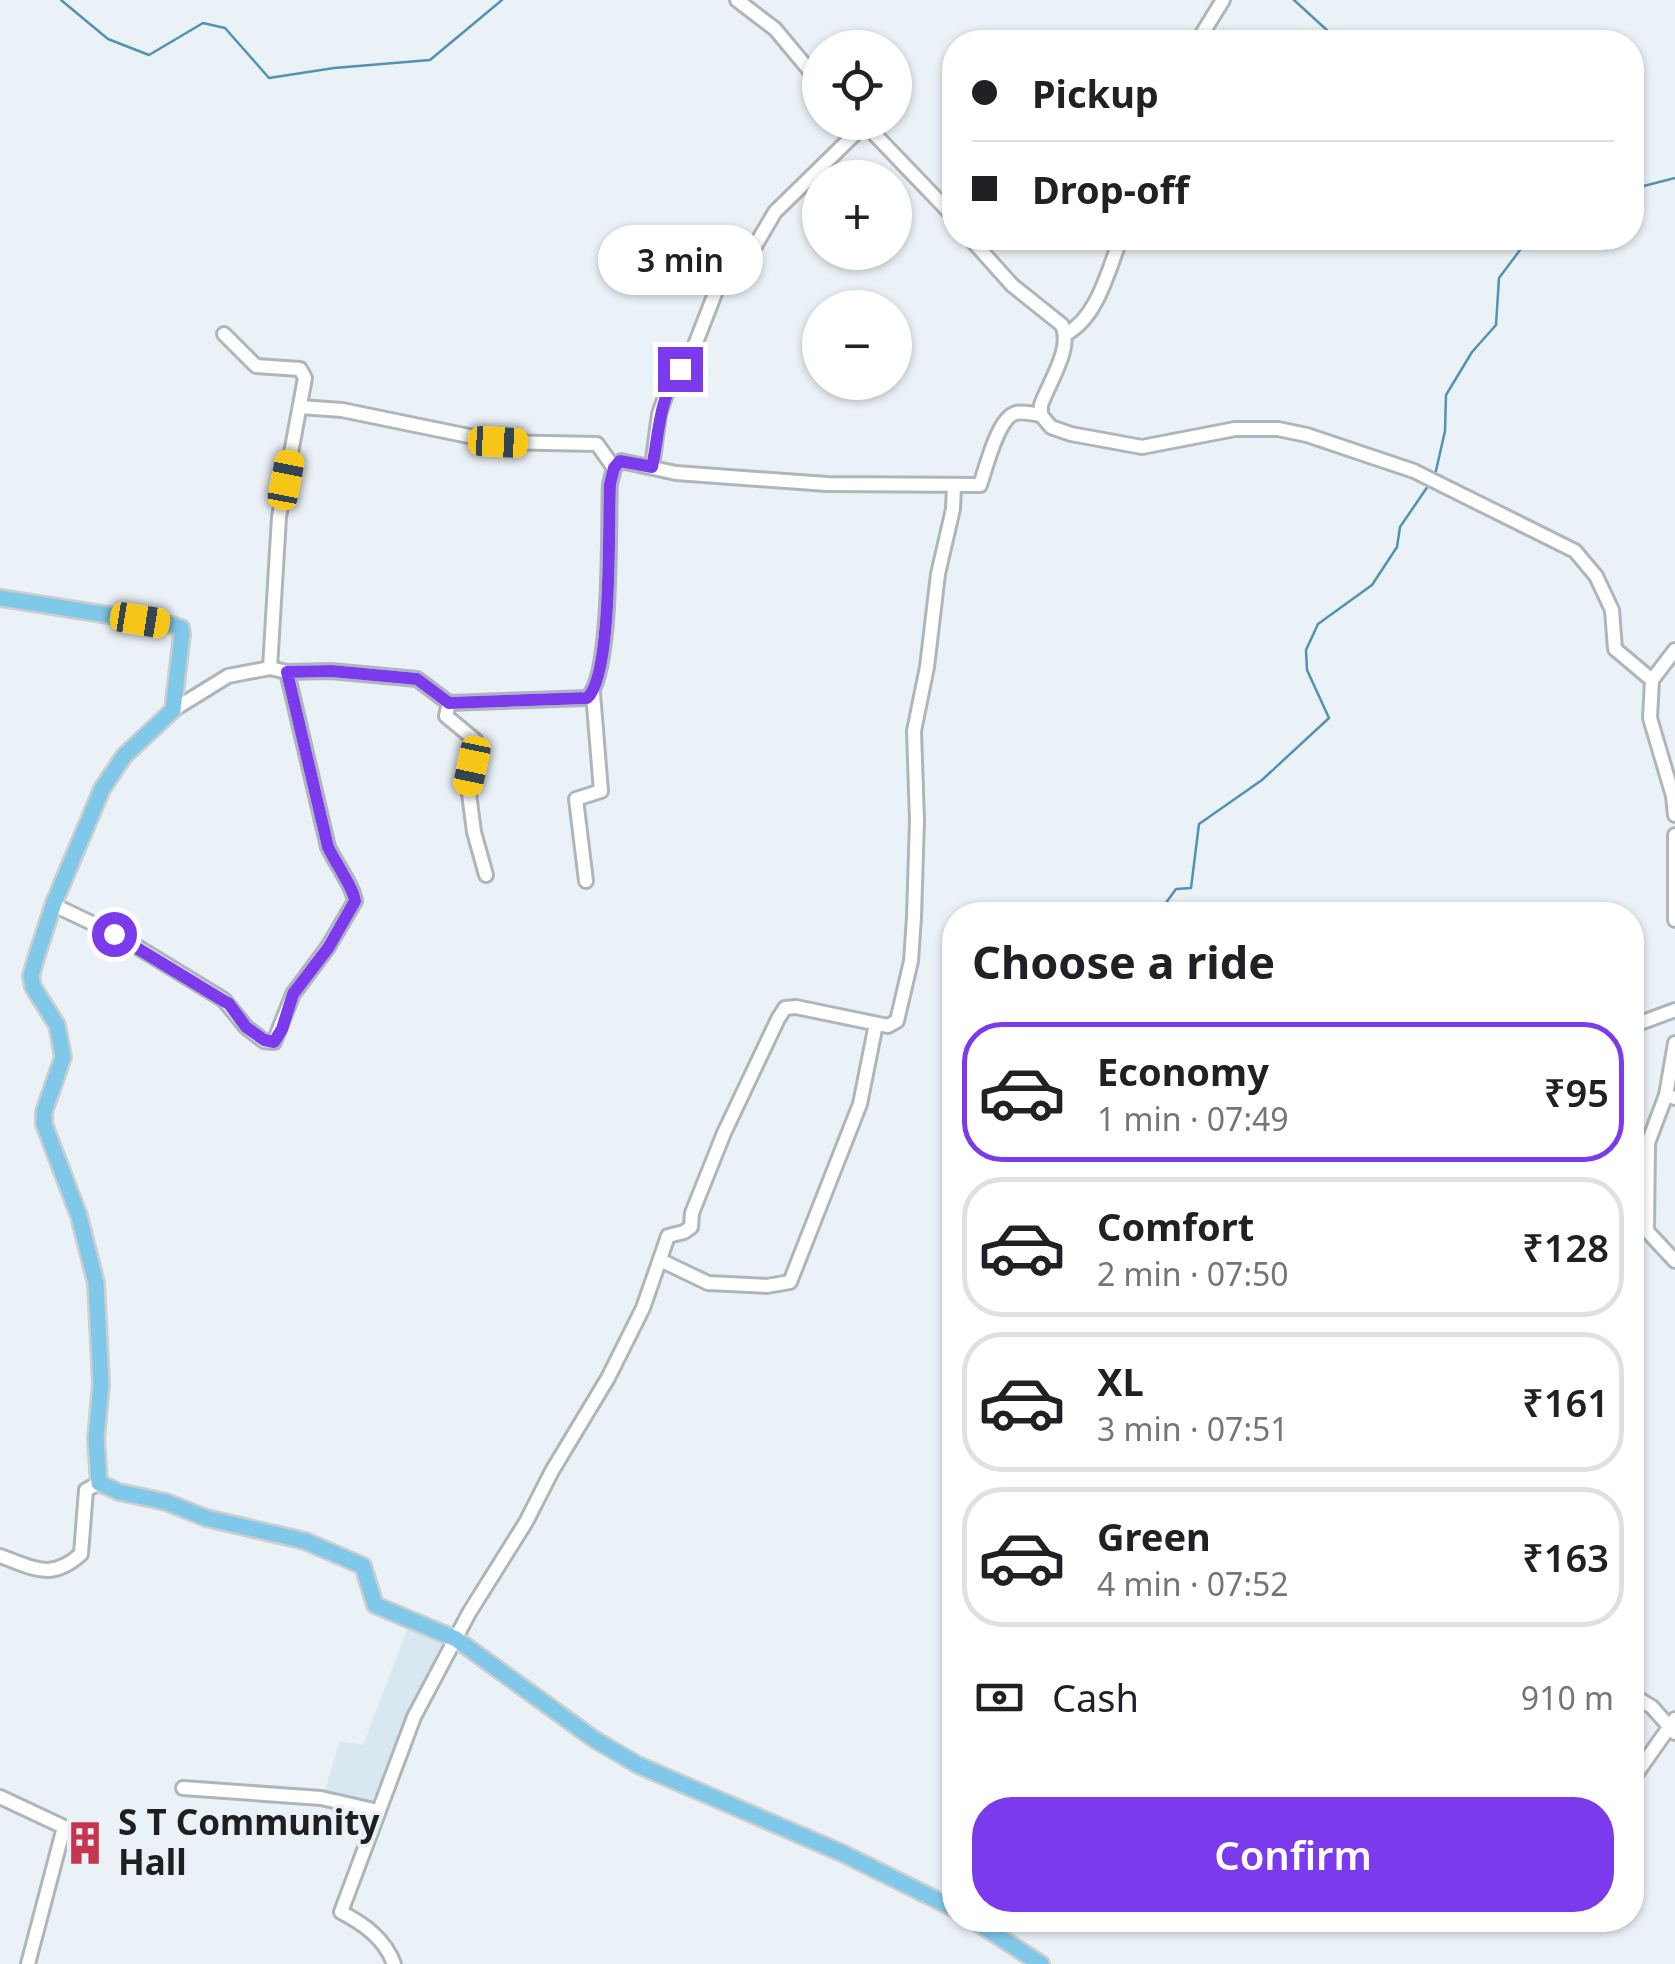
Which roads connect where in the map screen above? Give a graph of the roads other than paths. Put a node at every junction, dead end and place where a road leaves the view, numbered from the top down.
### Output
1 (737, 0) edge
2 (1223, 0) edge
3 (1204, 30) edge
4 (802, 61) edge
5 (847, 140) edge
6 (880, 140) edge
7 (942, 204) edge
8 (981, 250) edge
9 (1116, 250) edge
10 (224, 334) dead end
11 (1066, 334) junction
12 (300, 406) junction
13 (1041, 415) junction
14 (652, 467) junction
15 (614, 468) junction
16 (954, 486) junction
17 (0, 598) edge
18 (1675, 650) edge
19 (270, 668) junction
20 (287, 672) junction
21 (1652, 680) junction
22 (593, 693) junction
23 (449, 703) junction
24 (173, 710) junction
25 (1675, 814) edge
26 (1675, 836) edge
27 (486, 875) dead end
28 (586, 881) dead end
29 (54, 905) junction
30 (1675, 920) edge
31 (1675, 1010) edge
32 (1644, 1022) edge
33 (876, 1024) junction
34 (1675, 1043) edge
35 (1670, 1097) edge
36 (660, 1260) junction
37 (1675, 1261) edge
38 (99, 1483) junction
39 (0, 1556) edge
40 (456, 1638) junction
41 (1644, 1702) edge
42 (1673, 1727) edge
43 (1644, 1764) edge
44 (183, 1788) dead end
45 (0, 1797) edge
46 (378, 1811) junction
47 (942, 1903) edge
48 (991, 1932) edge
49 (28, 1964) edge
50 (394, 1964) edge
51 (1041, 1964) edge

1 - 4 street
2 - 3 street
5 - 14 street
6 - 7 street
8 - 11 street
9 - 11 street
10 - 12 street
11 - 13 street
12 - 15 street
12 - 19 street
13 - 16 street
13 - 21 street
14 - 15 street
14 - 16 street
15 - 22 street
16 - 33 street
17 - 24 main road
18 - 21 street
19 - 20 street
19 - 24 street
20 - 23 street
20 - 29 street
21 - 25 street
22 - 23 street
22 - 28 street
23 - 27 street
24 - 29 main road
26 - 30 street
29 - 38 main road
31 - 32 street
33 - 36 street
33 - 36 street
34 - 35 street
35 - 37 street
36 - 40 street
38 - 39 street
38 - 40 main road
40 - 46 street
40 - 47 main road
41 - 42 street
42 - 43 street
44 - 46 street
45 - 49 street
46 - 50 street
48 - 51 main road

